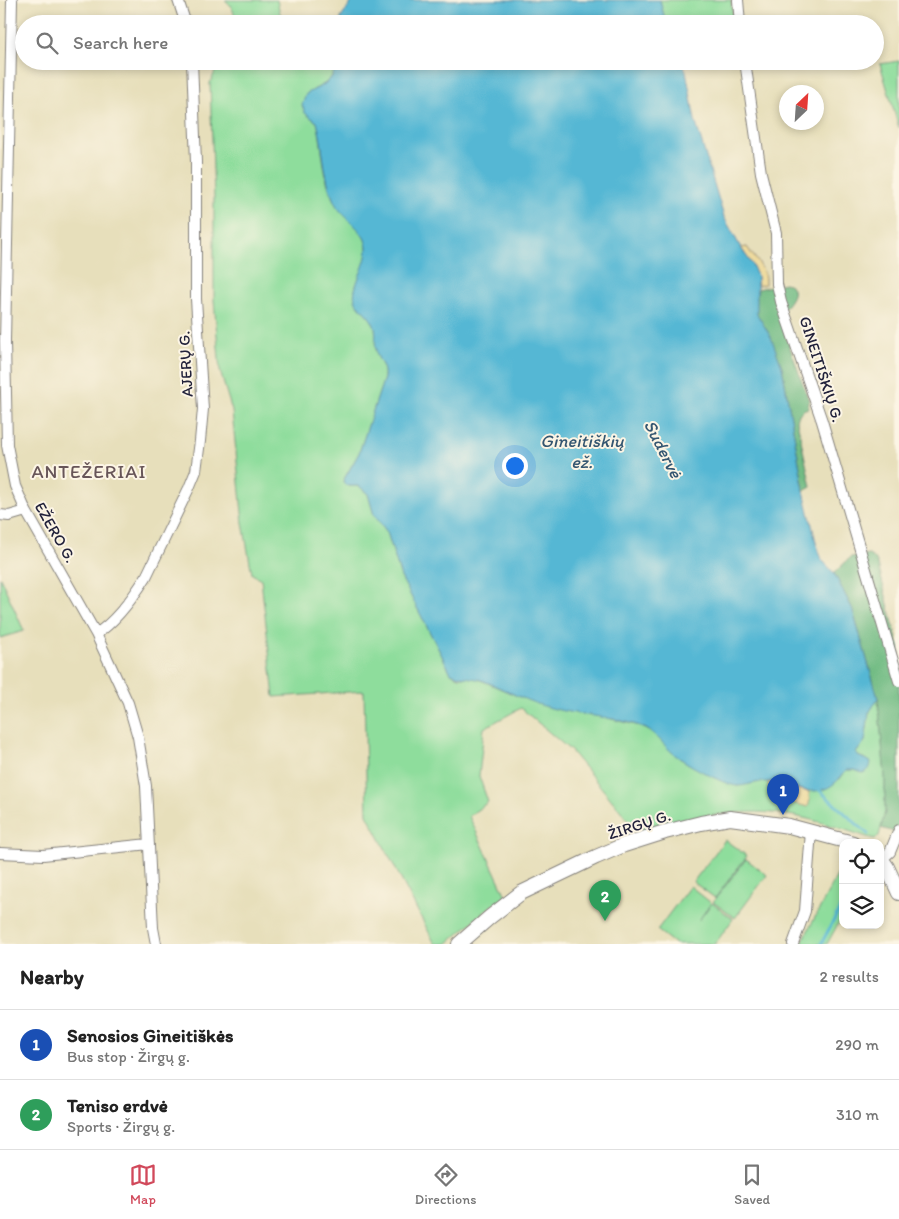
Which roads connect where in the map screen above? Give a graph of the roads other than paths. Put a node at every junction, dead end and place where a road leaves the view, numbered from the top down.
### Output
1 (12, 0) edge
2 (178, 0) edge
3 (738, 0) edge
4 (183, 15) edge
5 (739, 15) edge
6 (192, 70) edge
7 (746, 70) edge
8 (26, 511) junction
9 (0, 515) edge
10 (96, 634) junction
11 (899, 681) edge
12 (899, 830) edge
13 (811, 831) junction
14 (839, 839) edge
15 (149, 844) junction
16 (0, 853) edge
17 (884, 856) edge
18 (884, 864) edge
19 (899, 893) edge
20 (156, 944) edge
21 (459, 944) edge
22 (793, 944) edge

1 - 8 street, EŽERO G.
2 - 4 street
3 - 5 street
6 - 10 street, AJERŲ G.
7 - 11 street, GINEITIŠKIŲ G.
8 - 9 street
8 - 10 street, EŽERO G.
10 - 15 street, EŽERO G.
12 - 17 street
13 - 14 street, ŽIRGŲ G.
13 - 21 street, ŽIRGŲ G.
13 - 22 street
15 - 16 street
15 - 20 street, EŽERO G.
18 - 19 street

